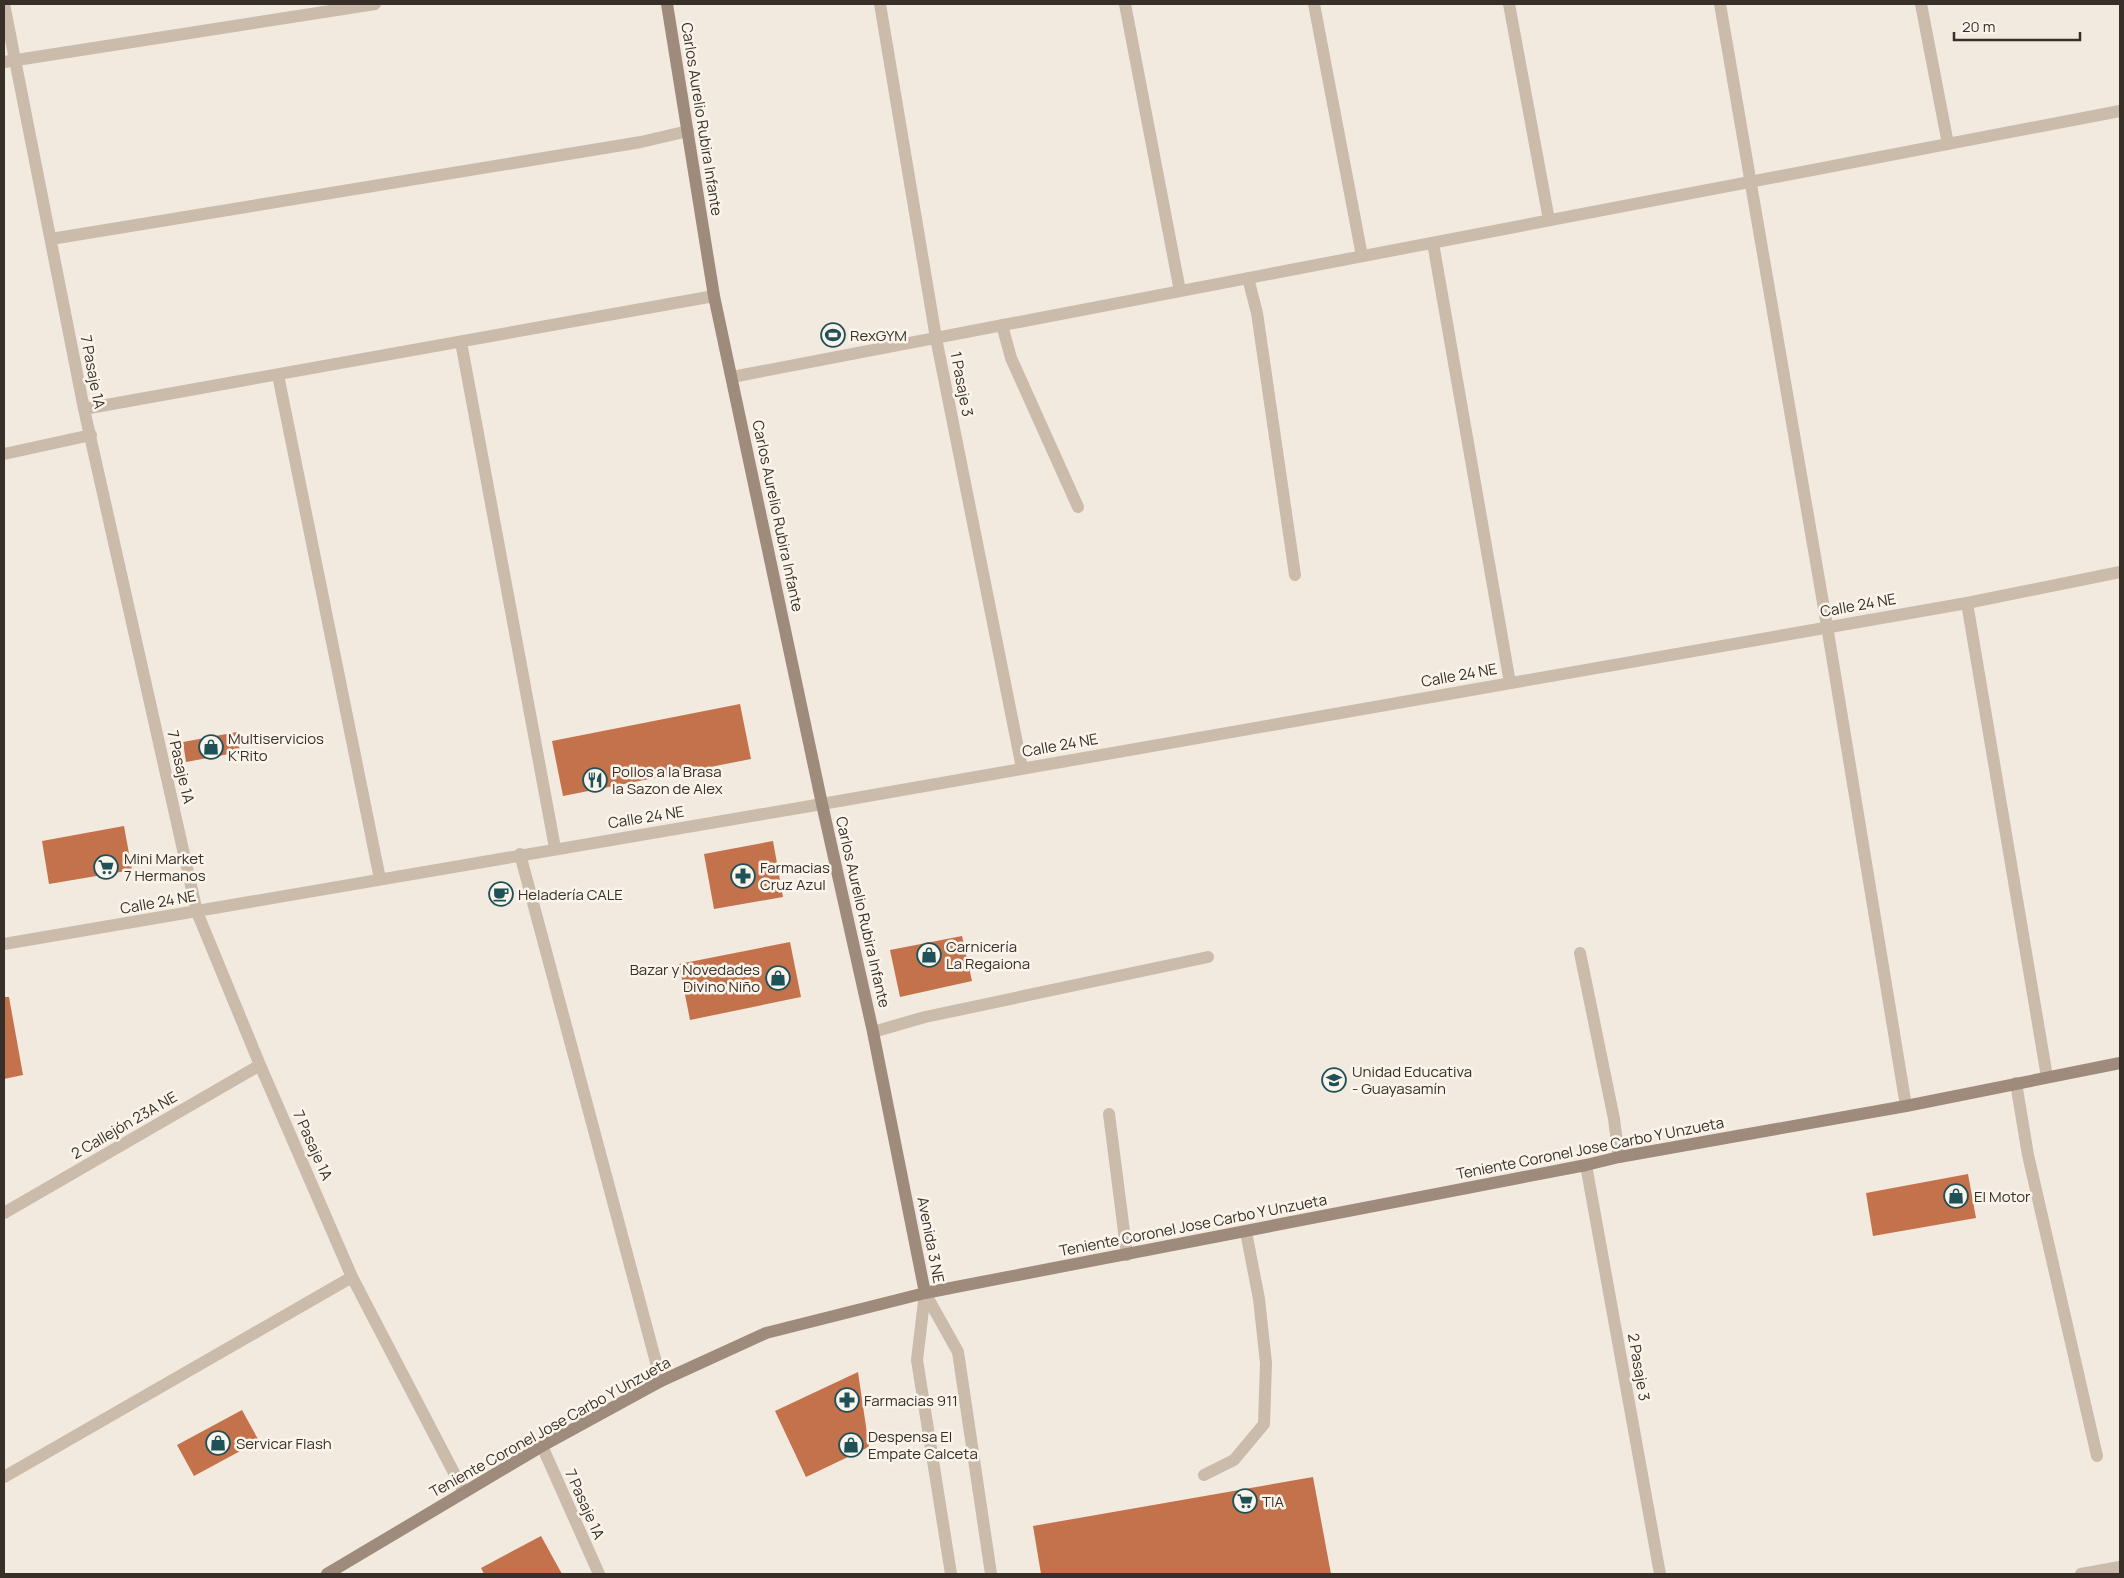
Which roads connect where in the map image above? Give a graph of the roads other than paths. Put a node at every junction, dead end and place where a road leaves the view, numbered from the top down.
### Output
1 (4, 4) edge
2 (375, 4) edge
3 (667, 4) edge
4 (880, 4) edge
5 (1126, 4) edge
6 (1314, 4) edge
7 (1509, 4) edge
8 (1720, 4) edge
9 (1920, 4) edge
10 (9, 61) edge
11 (2120, 111) edge
12 (688, 131) junction
13 (1948, 144) junction
14 (1751, 181) junction
15 (1549, 220) junction
16 (51, 238) junction
17 (1433, 243) junction
18 (1362, 256) junction
19 (1248, 278) junction
20 (1180, 291) junction
21 (714, 296) junction
22 (1002, 325) junction
23 (936, 338) junction
24 (461, 342) junction
25 (278, 374) junction
26 (732, 377) junction
27 (84, 409) junction
28 (91, 435) junction
29 (4, 454) edge
30 (1078, 507) dead end
31 (2120, 572) edge
32 (1295, 575) dead end
33 (1966, 602) junction
34 (1827, 626) junction
35 (1510, 683) junction
36 (1022, 768) junction
37 (822, 804) junction
38 (555, 848) junction
39 (520, 854) junction
40 (380, 879) junction
41 (196, 912) junction
42 (4, 944) edge
43 (1580, 953) dead end
44 (1208, 957) dead end
45 (873, 1032) junction
46 (2120, 1063) edge
47 (260, 1065) junction
48 (2046, 1077) junction
49 (2016, 1083) junction
50 (1906, 1106) junction
51 (1108, 1114) dead end
52 (1619, 1157) junction
53 (1586, 1165) junction
54 (4, 1213) edge
55 (1246, 1232) junction
56 (1127, 1254) junction
57 (352, 1277) junction
58 (926, 1293) junction
59 (661, 1381) junction
60 (542, 1446) junction
61 (2097, 1456) dead end
62 (1204, 1475) dead end
63 (4, 1477) edge
64 (464, 1492) junction
65 (2120, 1567) edge
66 (327, 1574) edge
67 (599, 1574) edge
68 (951, 1574) edge
69 (991, 1574) edge
70 (1660, 1574) edge
71 (2081, 1574) edge

1 - 10 street, 7 Pasaje 1A
2 - 10 street
3 - 12 street, Carlos Aurelio Rubira Infante
4 - 23 street, 1 Pasaje 3
5 - 20 street
6 - 18 street
7 - 15 street
8 - 14 street
9 - 13 street
10 - 16 street, 7 Pasaje 1A
11 - 13 street
12 - 16 street
12 - 21 street, Carlos Aurelio Rubira Infante
13 - 14 street
14 - 15 street
14 - 34 street
15 - 17 street
16 - 27 street, 7 Pasaje 1A
17 - 18 street
17 - 35 street
18 - 19 street
19 - 20 street
19 - 32 street
20 - 22 street
21 - 24 street
21 - 26 street, Carlos Aurelio Rubira Infante
22 - 23 street
22 - 30 street
23 - 26 street
23 - 36 street, 1 Pasaje 3
24 - 25 street
24 - 38 street
25 - 27 street
25 - 40 street
26 - 37 street, Carlos Aurelio Rubira Infante
27 - 28 street, 7 Pasaje 1A
28 - 29 street
28 - 41 street, 7 Pasaje 1A
31 - 33 street, Calle 24 NE
33 - 34 street, Calle 24 NE
33 - 48 street
34 - 35 street, Calle 24 NE
34 - 50 street
35 - 36 street, Calle 24 NE
36 - 37 street, Calle 24 NE
37 - 38 street, Calle 24 NE
37 - 45 street, Carlos Aurelio Rubira Infante
38 - 39 street, Calle 24 NE
39 - 40 street, Calle 24 NE
39 - 59 street
40 - 41 street, Calle 24 NE
41 - 42 street, Calle 24 NE
41 - 47 street, 7 Pasaje 1A
43 - 52 street
44 - 45 street
45 - 58 street, Avenida 3 NE
46 - 48 street, Teniente Coronel Jose Carbo Y Unzueta
47 - 54 street, 2 Callejón 23A NE
47 - 57 street, 7 Pasaje 1A
48 - 49 street, Teniente Coronel Jose Carbo Y Unzueta
49 - 50 street, Teniente Coronel Jose Carbo Y Unzueta
49 - 61 street
50 - 52 street, Teniente Coronel Jose Carbo Y Unzueta
51 - 56 street
52 - 53 street, Teniente Coronel Jose Carbo Y Unzueta
53 - 55 street, Teniente Coronel Jose Carbo Y Unzueta
53 - 70 street, 2 Pasaje 3
55 - 56 street, Teniente Coronel Jose Carbo Y Unzueta
55 - 62 street
56 - 58 street, Teniente Coronel Jose Carbo Y Unzueta
57 - 63 street
57 - 64 street, 7 Pasaje 1A
58 - 59 street, Teniente Coronel Jose Carbo Y Unzueta
58 - 68 street, Avenida 3 NE
58 - 69 street
59 - 60 street, Teniente Coronel Jose Carbo Y Unzueta
60 - 64 street, Teniente Coronel Jose Carbo Y Unzueta
60 - 67 street, 7 Pasaje 1A
64 - 66 street, Teniente Coronel Jose Carbo Y Unzueta
65 - 71 street

